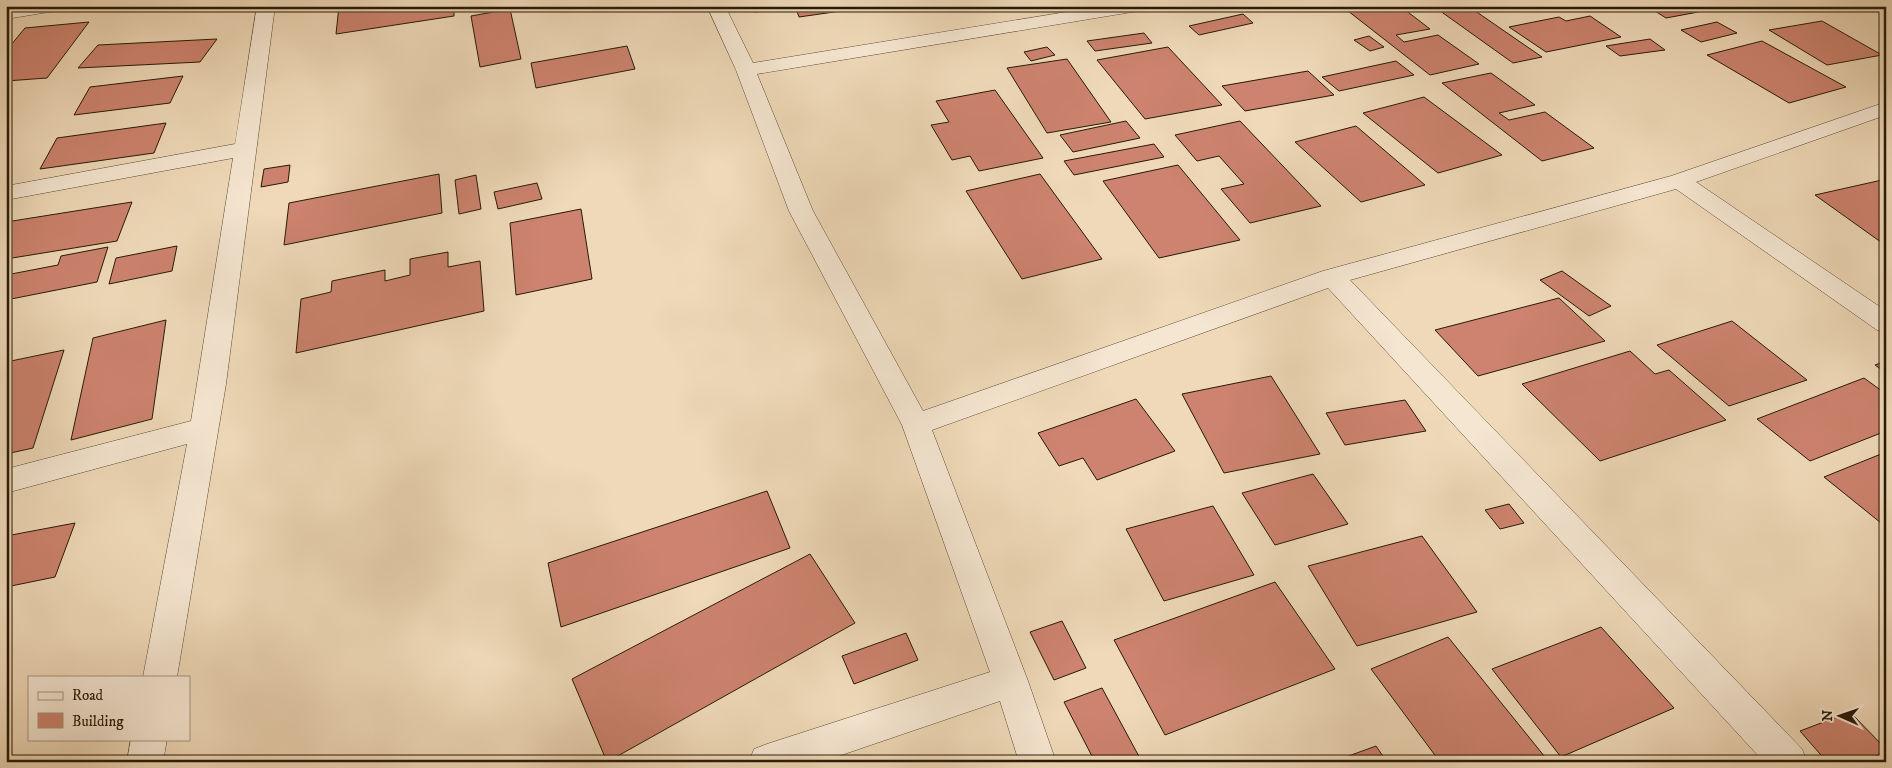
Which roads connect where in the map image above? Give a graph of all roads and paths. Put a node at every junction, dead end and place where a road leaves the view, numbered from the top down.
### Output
1 (56, 6) edge
2 (266, 6) edge
3 (716, 6) edge
4 (1138, 6) edge
5 (6, 14) edge
6 (746, 70) junction
7 (1886, 108) edge
8 (246, 149) junction
9 (1679, 181) junction
10 (6, 193) edge
11 (1332, 278) junction
12 (1886, 324) edge
13 (916, 425) junction
14 (204, 429) junction
15 (6, 481) edge
16 (160, 676) edge
17 (1011, 681) junction
18 (149, 740) edge
19 (145, 762) edge
20 (767, 762) edge
21 (1038, 762) edge
22 (1789, 762) edge

1 - 5 street
2 - 8 street
3 - 6 street
4 - 6 street
6 - 13 street
7 - 9 street
8 - 10 street
8 - 14 street
9 - 11 street
9 - 12 street
11 - 13 street
11 - 22 street
13 - 17 street
14 - 15 street
14 - 16 street
17 - 20 street
17 - 21 street
18 - 19 street

